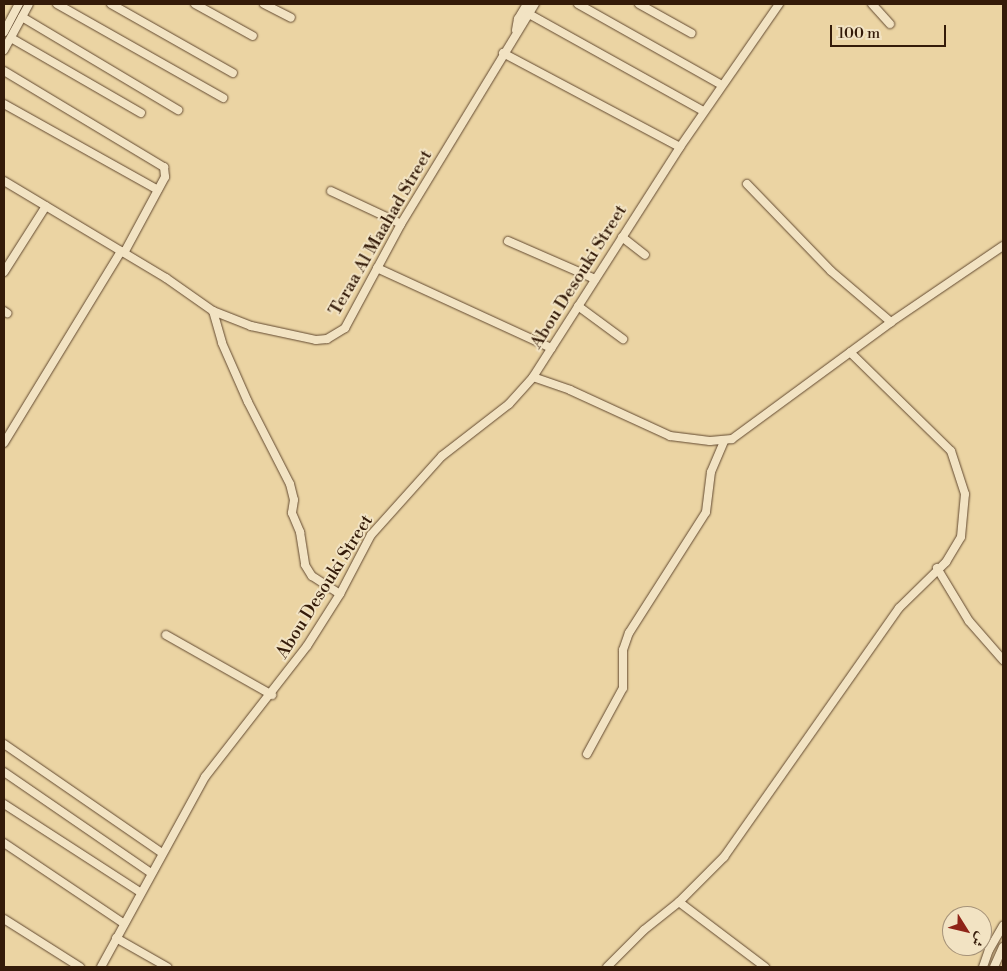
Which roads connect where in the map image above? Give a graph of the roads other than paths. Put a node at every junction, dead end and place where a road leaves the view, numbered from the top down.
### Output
1 (19, 4) edge
2 (29, 4) edge
3 (57, 4) edge
4 (111, 4) edge
5 (195, 4) edge
6 (264, 4) edge
7 (527, 4) edge
8 (535, 4) edge
9 (578, 4) edge
10 (639, 4) edge
11 (779, 4) edge
12 (872, 4) edge
13 (529, 14) junction
14 (22, 17) junction
15 (291, 18) dead end
16 (6, 21) edge
17 (890, 24) dead end
18 (4, 32) edge
19 (515, 32) junction
20 (691, 33) dead end
21 (253, 36) dead end
22 (11, 38) junction
23 (4, 50) edge
24 (503, 53) junction
25 (4, 71) edge
26 (233, 73) dead end
27 (722, 85) junction
28 (223, 98) dead end
29 (4, 104) edge
30 (178, 110) dead end
31 (703, 111) junction
32 (141, 113) dead end
33 (680, 146) junction
34 (4, 181) edge
35 (747, 184) dead end
36 (158, 190) junction
37 (331, 191) dead end
38 (46, 206) junction
39 (401, 224) junction
40 (622, 237) junction
41 (508, 241) dead end
42 (1003, 246) edge
43 (123, 252) junction
44 (645, 255) dead end
45 (377, 268) junction
46 (4, 272) edge
47 (595, 279) junction
48 (578, 306) junction
49 (213, 311) junction
50 (891, 322) junction
51 (623, 339) dead end
52 (551, 348) junction
53 (850, 352) junction
54 (533, 377) junction
55 (724, 441) junction
56 (4, 443) edge
57 (937, 568) junction
58 (340, 594) junction
59 (166, 634) dead end
60 (1003, 660) edge
61 (272, 695) junction
62 (4, 744) edge
63 (587, 754) dead end
64 (4, 772) edge
65 (4, 804) edge
66 (4, 842) edge
67 (162, 852) junction
68 (151, 872) junction
69 (140, 892) junction
70 (679, 902) junction
71 (4, 919) edge
72 (123, 923) junction
73 (1003, 926) edge
74 (116, 938) junction
75 (1003, 947) edge
76 (80, 967) edge
77 (101, 967) edge
78 (166, 967) edge
79 (607, 967) edge
80 (765, 967) edge
81 (983, 967) edge
82 (994, 967) edge

1 - 16 street
2 - 14 street
3 - 28 street
4 - 26 street
5 - 21 street
6 - 15 street
7 - 19 street, Teraa Al Maahad Street
8 - 13 street, Teraa Al Maahad Street
9 - 27 street
10 - 20 street
11 - 27 street, Abou Desouki Street
12 - 17 street
13 - 19 street, Teraa Al Maahad Street
13 - 31 street
14 - 22 street
14 - 30 street
16 - 18 street
19 - 24 street, Teraa Al Maahad Street
22 - 23 street
22 - 32 street
24 - 33 street
24 - 39 street, Teraa Al Maahad Street
25 - 36 street
27 - 31 street, Abou Desouki Street
29 - 36 street
31 - 33 street, Abou Desouki Street
33 - 40 street, Abou Desouki Street
34 - 38 street, Teraa Al Maahad Street
35 - 50 street
36 - 43 street
37 - 39 street
38 - 43 street, Teraa Al Maahad Street
38 - 46 street
39 - 45 street, Teraa Al Maahad Street
40 - 44 street
40 - 47 street, Abou Desouki Street
41 - 47 street
42 - 50 street
43 - 49 street, Teraa Al Maahad Street
43 - 56 street
45 - 49 street, Teraa Al Maahad Street
45 - 52 street
47 - 48 street, Abou Desouki Street
48 - 51 street
48 - 52 street, Abou Desouki Street
49 - 58 street
50 - 53 street
52 - 54 street, Abou Desouki Street
53 - 55 street
53 - 57 street
54 - 55 street
54 - 58 street, Abou Desouki Street
55 - 63 street
57 - 60 street
57 - 70 street
58 - 61 street, Abou Desouki Street
59 - 61 street
61 - 67 street, Abou Desouki Street
62 - 67 street
64 - 68 street
65 - 69 street
66 - 72 street
67 - 68 street, Abou Desouki Street
68 - 69 street, Abou Desouki Street
69 - 72 street, Abou Desouki Street
70 - 79 street
70 - 80 street
71 - 76 street
72 - 74 street, Abou Desouki Street
73 - 81 street
74 - 77 street, Abou Desouki Street
74 - 78 street
75 - 82 street

